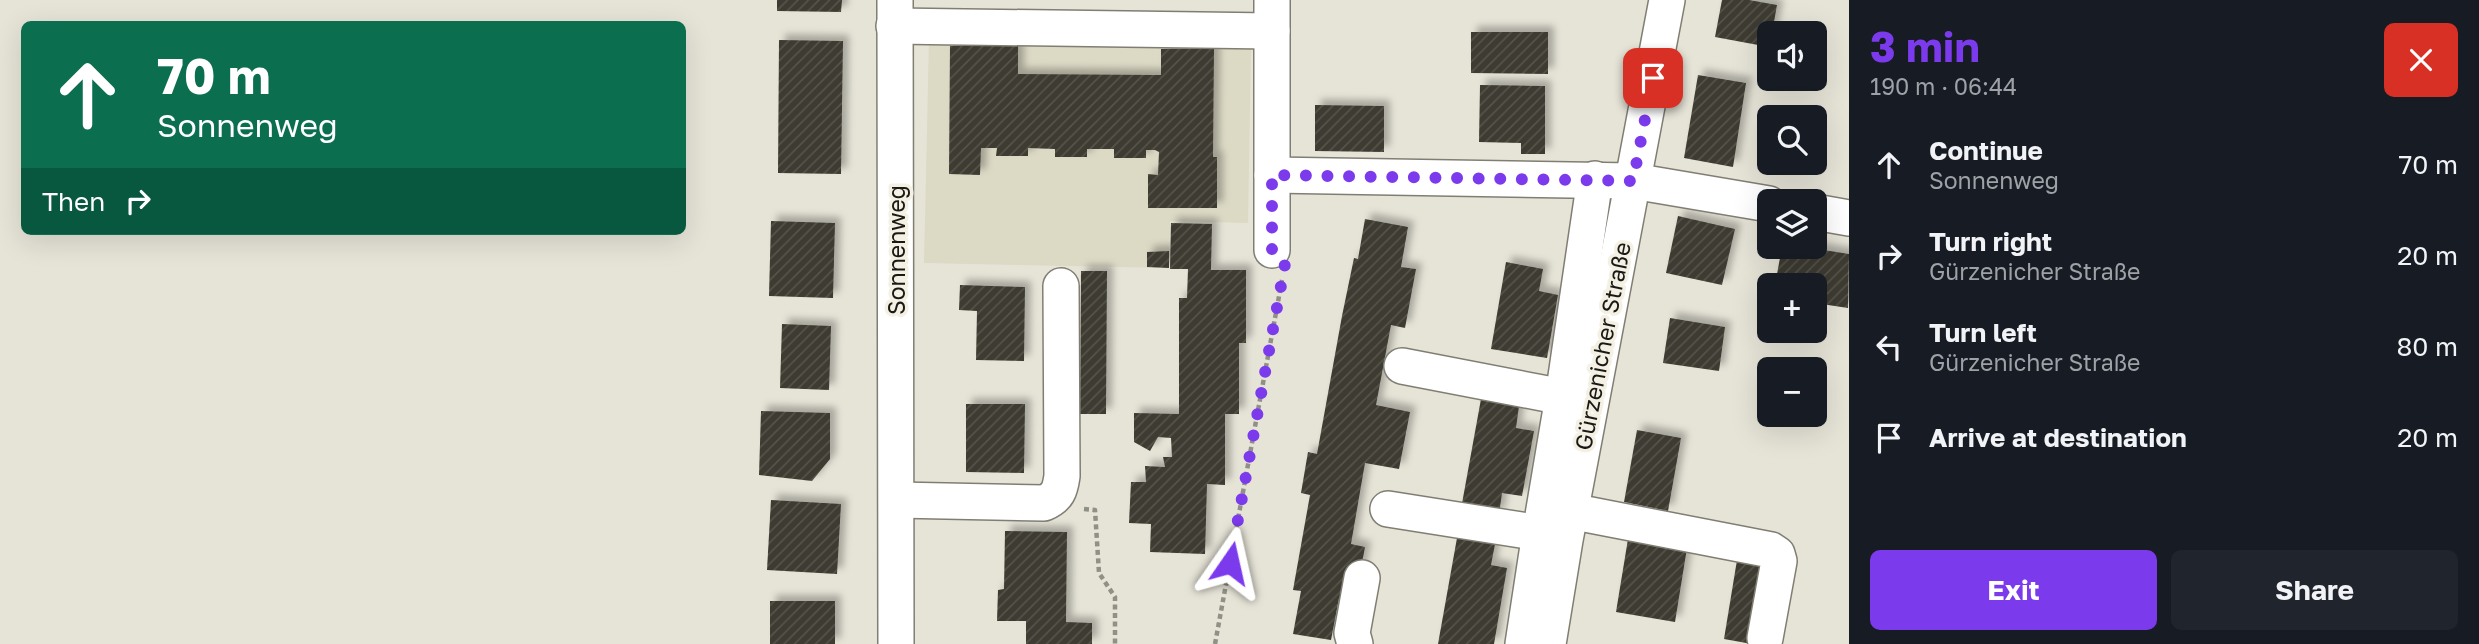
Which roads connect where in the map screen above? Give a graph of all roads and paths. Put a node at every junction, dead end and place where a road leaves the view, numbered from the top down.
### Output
1 (1667, 0) edge
2 (895, 13) edge
3 (1272, 16) edge
4 (1272, 175) junction
5 (1595, 180) junction
6 (1633, 181) junction
7 (1757, 202) edge
8 (1827, 214) edge
9 (1849, 218) edge
10 (1272, 250) joint
11 (1061, 286) dead end
12 (1402, 366) dead end
13 (1563, 397) junction
14 (1055, 499) junction
15 (897, 500) junction
16 (1388, 509) dead end
17 (1570, 510) junction
18 (1540, 533) junction
19 (1362, 578) dead end
20 (1765, 638) dead end
21 (896, 644) edge
22 (1115, 644) edge
23 (1215, 644) edge
24 (1355, 644) edge
25 (1523, 644) edge
26 (1548, 644) edge

1 - 6 street, Gürzenicher Straße
2 - 3 street
2 - 15 street, Sonnenweg
3 - 4 street
4 - 5 street
4 - 10 street
5 - 6 street
5 - 13 street, Gürzenicher Straße
6 - 7 street
6 - 17 street, Gürzenicher Straße
8 - 9 street
10 - 23 path
11 - 14 street
12 - 13 street, Gürzenicher Straße
13 - 18 street, Gürzenicher Straße
14 - 15 street
14 - 22 path
15 - 21 street, Sonnenweg
16 - 18 street
17 - 20 street
17 - 26 street, Gürzenicher Straße
18 - 25 street, Gürzenicher Straße
19 - 24 street

